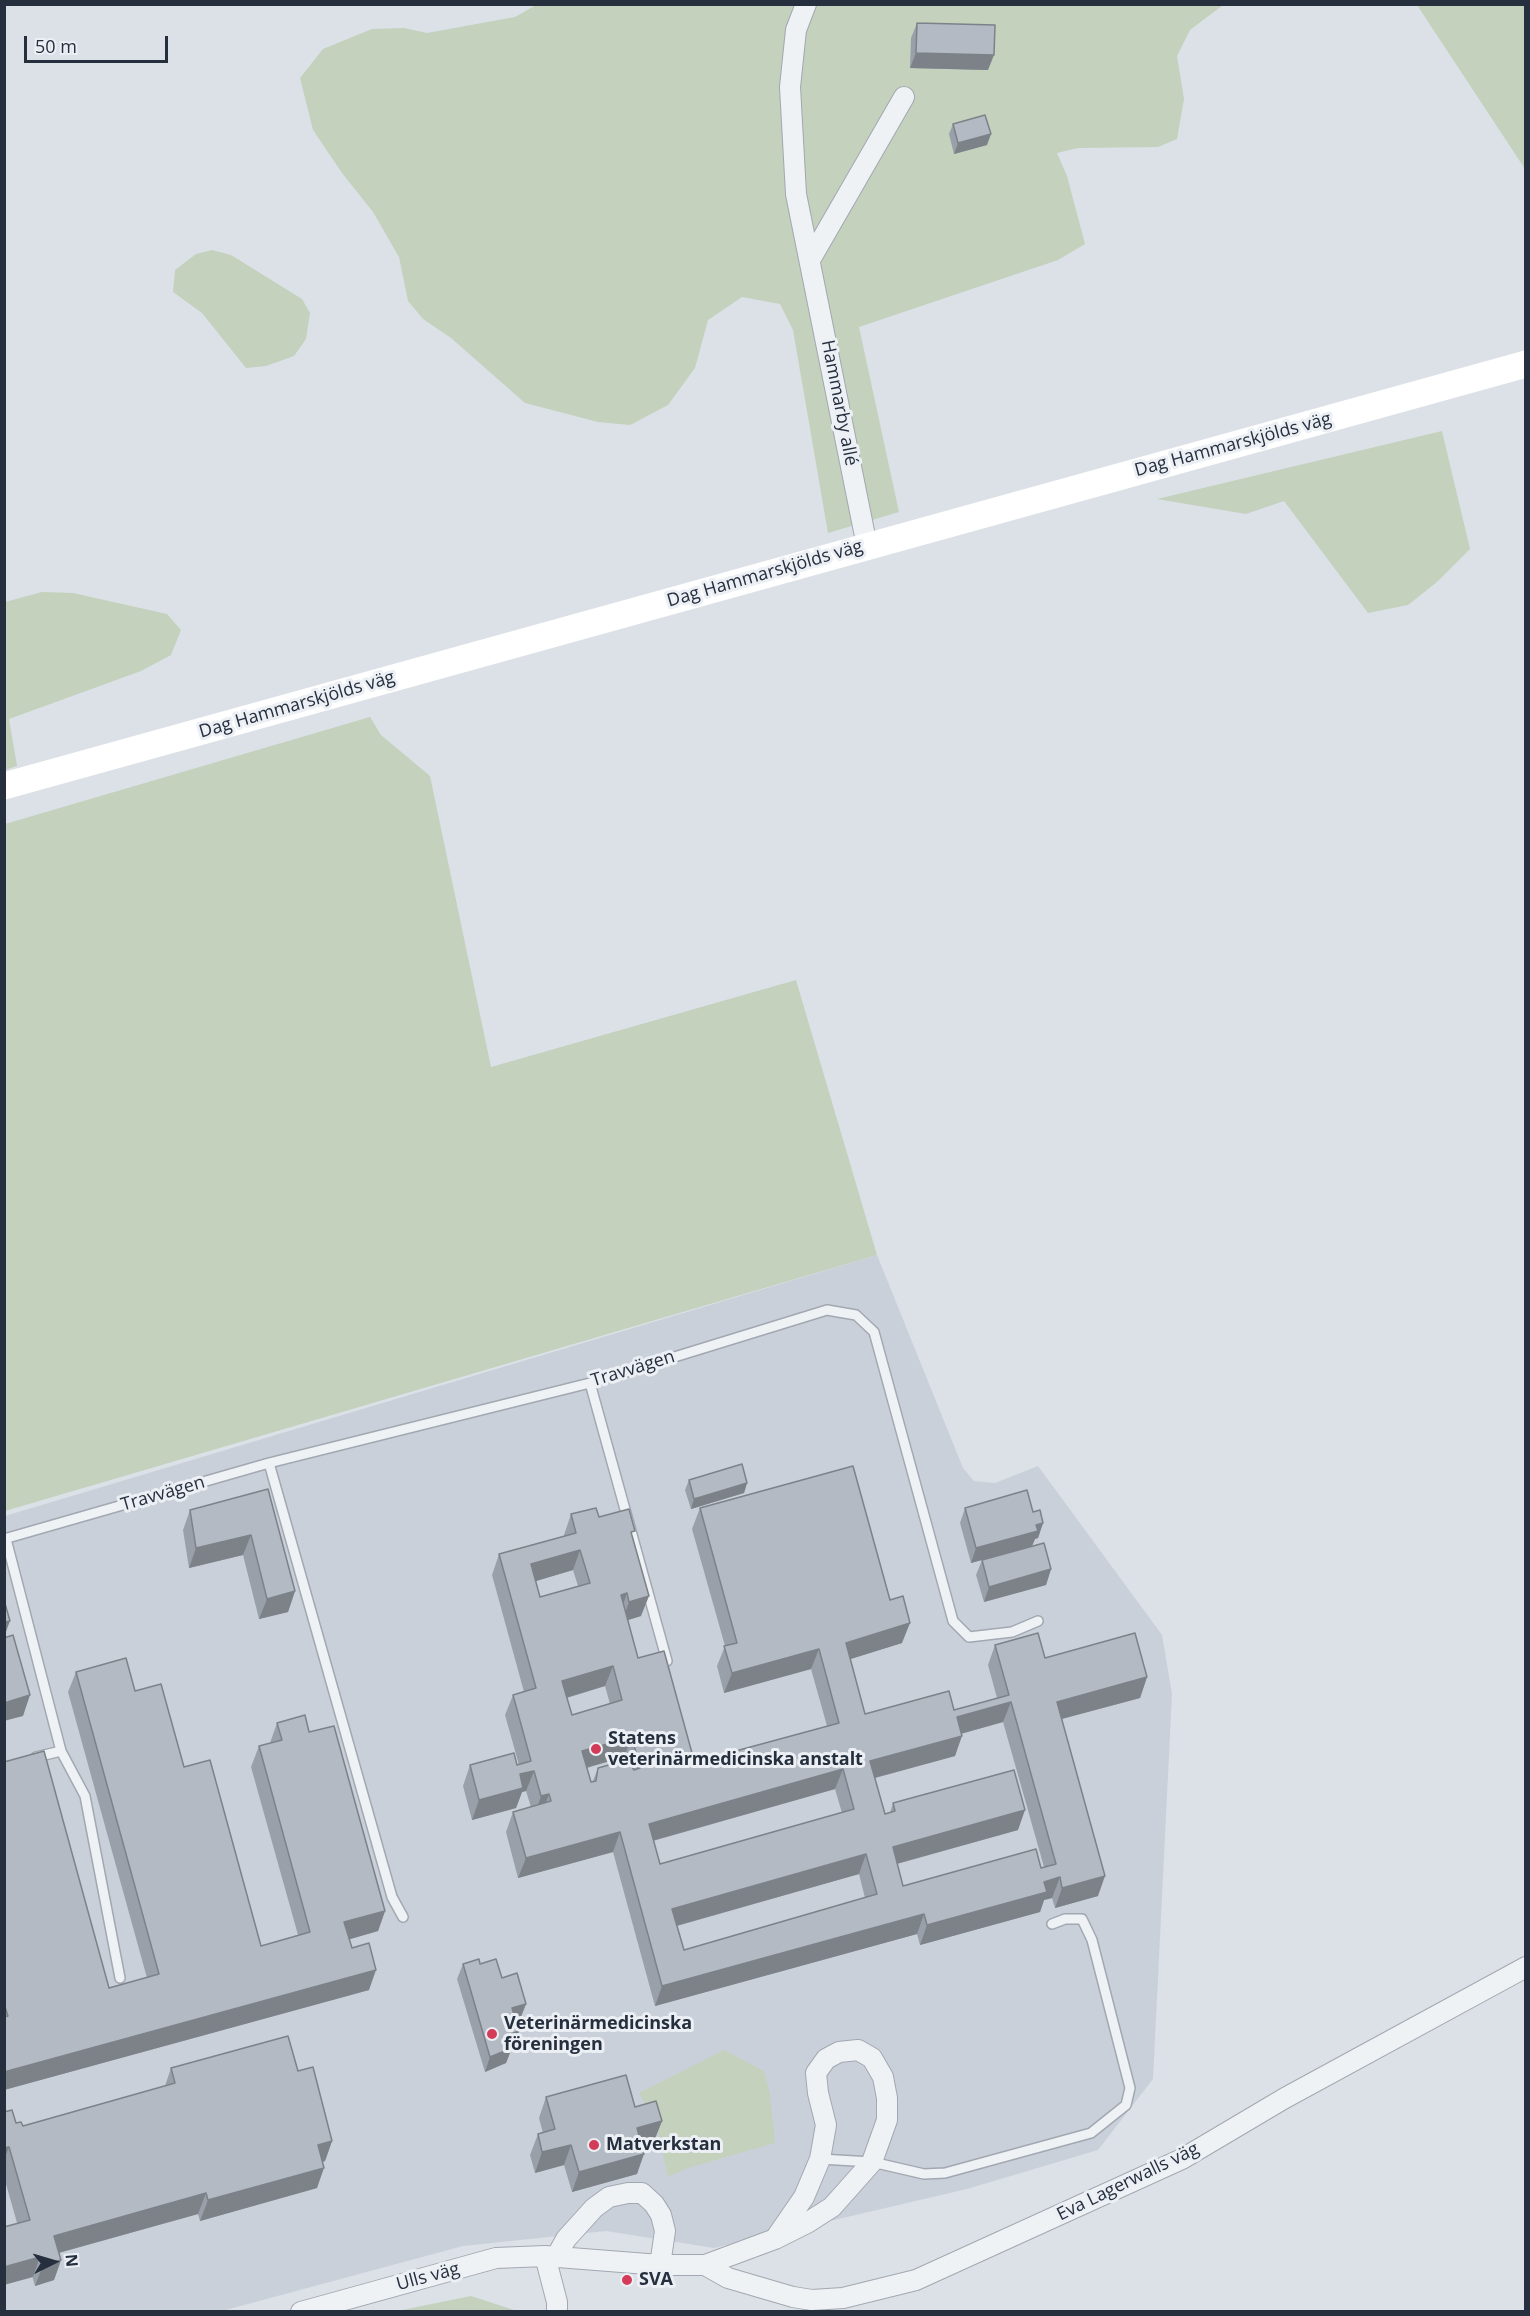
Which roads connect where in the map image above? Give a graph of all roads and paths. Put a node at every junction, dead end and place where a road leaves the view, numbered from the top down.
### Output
1 (806, 4) edge
2 (904, 97) dead end
3 (810, 260) junction
4 (1526, 364) edge
5 (867, 546) junction
6 (4, 786) edge
7 (590, 1383) junction
8 (269, 1463) junction
9 (5, 1539) edge
10 (1038, 1621) dead end
11 (667, 1660) edge
12 (61, 1752) junction
13 (27, 1759) edge
14 (403, 1917) dead end
15 (1052, 1924) dead end
16 (1526, 1967) edge
17 (120, 1978) dead end
18 (820, 2159) junction
19 (872, 2162) junction
20 (775, 2239) junction
21 (550, 2256) junction
22 (660, 2265) junction
23 (705, 2265) junction
24 (301, 2312) edge
25 (557, 2312) edge

1 - 3 street, Hammarby allé
2 - 3 street
3 - 5 street, Hammarby allé
4 - 5 main road, Dag Hammarskjölds väg
5 - 6 main road, Dag Hammarskjölds väg
7 - 8 lane, Travvägen
7 - 10 lane, Travvägen
7 - 11 lane
8 - 9 lane, Travvägen
8 - 14 lane
9 - 12 lane
12 - 13 lane
12 - 17 lane
15 - 19 lane
16 - 23 street, Eva Lagerwalls väg
18 - 19 lane
18 - 19 street, Ulls väg
18 - 20 street, Ulls väg
19 - 20 street, Ulls väg
20 - 23 street, Ulls väg
21 - 22 street, Ulls väg
21 - 22 street
21 - 24 street, Ulls väg
21 - 25 street
22 - 23 street, Ulls väg

